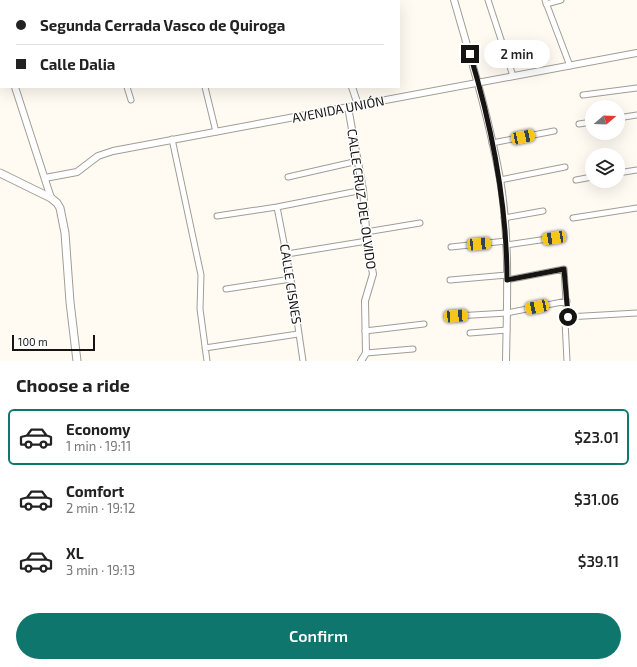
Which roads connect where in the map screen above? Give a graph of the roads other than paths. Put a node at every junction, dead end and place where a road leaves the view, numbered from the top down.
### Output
1 (454, 0) edge
2 (488, 0) edge
3 (561, 0) edge
4 (546, 2) edge
5 (637, 53) edge
6 (570, 66) junction
7 (513, 76) junction
8 (478, 83) junction
9 (15, 88) edge
10 (127, 88) edge
11 (205, 88) edge
12 (352, 88) edge
13 (637, 88) edge
14 (583, 96) dead end
15 (130, 100) dead end
16 (358, 105) junction
17 (348, 107) junction
18 (637, 115) edge
19 (625, 117) edge
20 (585, 123) edge
21 (579, 124) dead end
22 (554, 130) dead end
23 (216, 132) junction
24 (172, 139) junction
25 (492, 143) junction
26 (358, 161) junction
27 (565, 167) dead end
28 (637, 170) edge
29 (625, 172) edge
30 (0, 173) edge
31 (288, 177) dead end
32 (45, 178) junction
33 (585, 178) edge
34 (500, 180) junction
35 (576, 180) dead end
36 (363, 190) junction
37 (51, 198) junction
38 (277, 207) junction
39 (637, 208) edge
40 (543, 211) dead end
41 (217, 216) dead end
42 (504, 218) junction
43 (573, 218) dead end
44 (420, 223) dead end
45 (366, 232) junction
46 (554, 238) dead end
47 (367, 241) junction
48 (506, 243) junction
49 (451, 247) dead end
50 (287, 254) junction
51 (291, 278) junction
52 (507, 278) junction
53 (450, 280) dead end
54 (226, 289) dead end
55 (567, 301) junction
56 (507, 313) junction
57 (637, 313) edge
58 (456, 316) dead end
59 (568, 317) junction
60 (424, 324) dead end
61 (507, 330) junction
62 (365, 331) junction
63 (470, 333) dead end
64 (298, 334) junction
65 (205, 348) junction
66 (413, 348) dead end
67 (366, 354) junction
68 (77, 361) edge
69 (207, 361) edge
70 (303, 361) edge
71 (361, 361) edge
72 (506, 361) edge
73 (567, 361) edge

1 - 8 street
2 - 7 street
3 - 4 street
4 - 6 street
5 - 6 street, AVENIDA UNIÓN
6 - 7 street, AVENIDA UNIÓN
7 - 8 street, AVENIDA UNIÓN
8 - 16 street, AVENIDA UNIÓN
8 - 25 street
9 - 32 street
10 - 15 street
11 - 23 street
12 - 16 street
13 - 14 street
16 - 17 street, AVENIDA UNIÓN
17 - 23 street, AVENIDA UNIÓN
17 - 26 street, CALLE CRUZ DEL OLVIDO
18 - 19 street
20 - 21 street
22 - 25 street
23 - 24 street, AVENIDA UNIÓN
24 - 32 street, AVENIDA UNIÓN
24 - 65 street
25 - 34 street
26 - 31 street
26 - 36 street, CALLE CRUZ DEL OLVIDO
27 - 34 street
28 - 29 street
30 - 37 main road
32 - 37 street
33 - 35 street
34 - 42 street
36 - 38 street
36 - 45 street, CALLE CRUZ DEL OLVIDO
37 - 68 main road
38 - 41 street
38 - 50 street, CALLE CISNES
39 - 43 street
40 - 42 street
42 - 48 street
44 - 45 street
45 - 47 street, CALLE CRUZ DEL OLVIDO
46 - 48 street
47 - 50 street
47 - 62 street, CALLE CRUZ DEL OLVIDO
48 - 49 street
48 - 52 street
50 - 51 street, CALLE CISNES
51 - 54 street
51 - 64 street, CALLE CISNES
52 - 53 street
52 - 55 street
52 - 56 street
55 - 56 street
55 - 59 street
56 - 58 street
56 - 61 street
57 - 59 street
59 - 73 street
60 - 62 street
61 - 63 street
61 - 72 street
62 - 67 street, CALLE CRUZ DEL OLVIDO
64 - 65 street
64 - 70 street, CALLE CISNES
65 - 69 street
66 - 67 street
67 - 71 street

